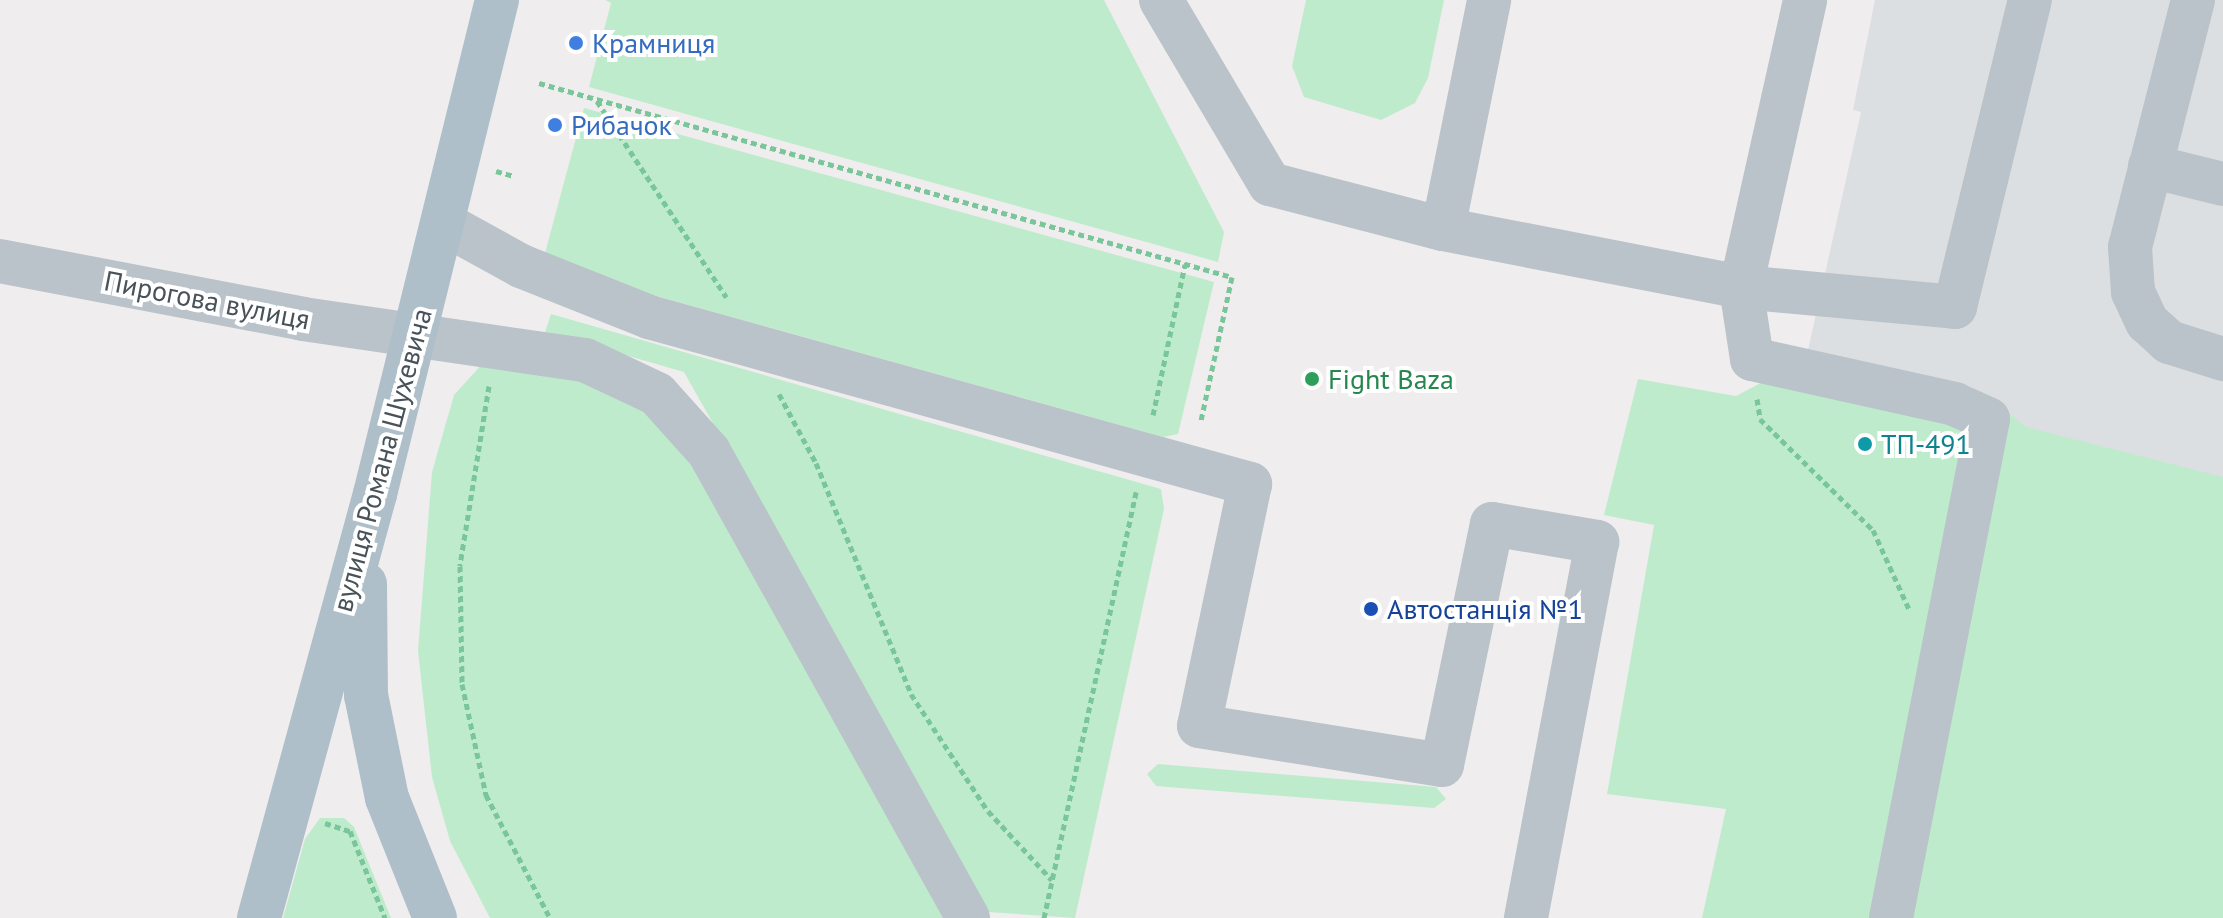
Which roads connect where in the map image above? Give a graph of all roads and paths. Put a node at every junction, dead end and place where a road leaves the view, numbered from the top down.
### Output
1 (497, 0) edge
2 (1161, 0) edge
3 (1489, 0) edge
4 (1805, 0) edge
5 (2030, 0) edge
6 (2193, 0) edge
7 (539, 83) dead end
8 (596, 99) junction
9 (2150, 166) junction
10 (2223, 184) edge
11 (443, 223) junction
12 (1443, 229) junction
13 (0, 261) edge
14 (1185, 264) junction
15 (1741, 287) junction
16 (733, 308) dead end
17 (415, 336) junction
18 (498, 346) junction
19 (1752, 359) junction
20 (2223, 359) edge
21 (776, 388) dead end
22 (1201, 420) dead end
23 (1149, 433) dead end
24 (1139, 479) dead end
25 (375, 494) junction
26 (1911, 615) dead end
27 (357, 842) dead end
28 (1052, 880) junction
29 (259, 918) edge
30 (385, 918) edge
31 (435, 918) edge
32 (550, 918) edge
33 (968, 918) edge
34 (1044, 918) edge
35 (1526, 918) edge
36 (1891, 918) edge

1 - 11 main road, вулиця Романа Шухевича
2 - 12 street
3 - 12 street
4 - 15 street
5 - 15 street
6 - 9 street
7 - 8 path
8 - 14 path
8 - 16 path
9 - 10 street
9 - 20 street
11 - 17 main road, вулиця Романа Шухевича
11 - 35 street
12 - 15 street
13 - 17 street, Пирогова вулиця
14 - 22 path
14 - 23 path
15 - 19 street
17 - 18 street, Пирогова вулиця
17 - 25 main road, вулиця Романа Шухевича
18 - 32 path
18 - 33 street, Пирогова вулиця
19 - 26 path
19 - 36 street
21 - 28 path
24 - 28 path
25 - 29 main road, вулиця Романа Шухевича
25 - 31 main road
27 - 30 path
28 - 34 path

